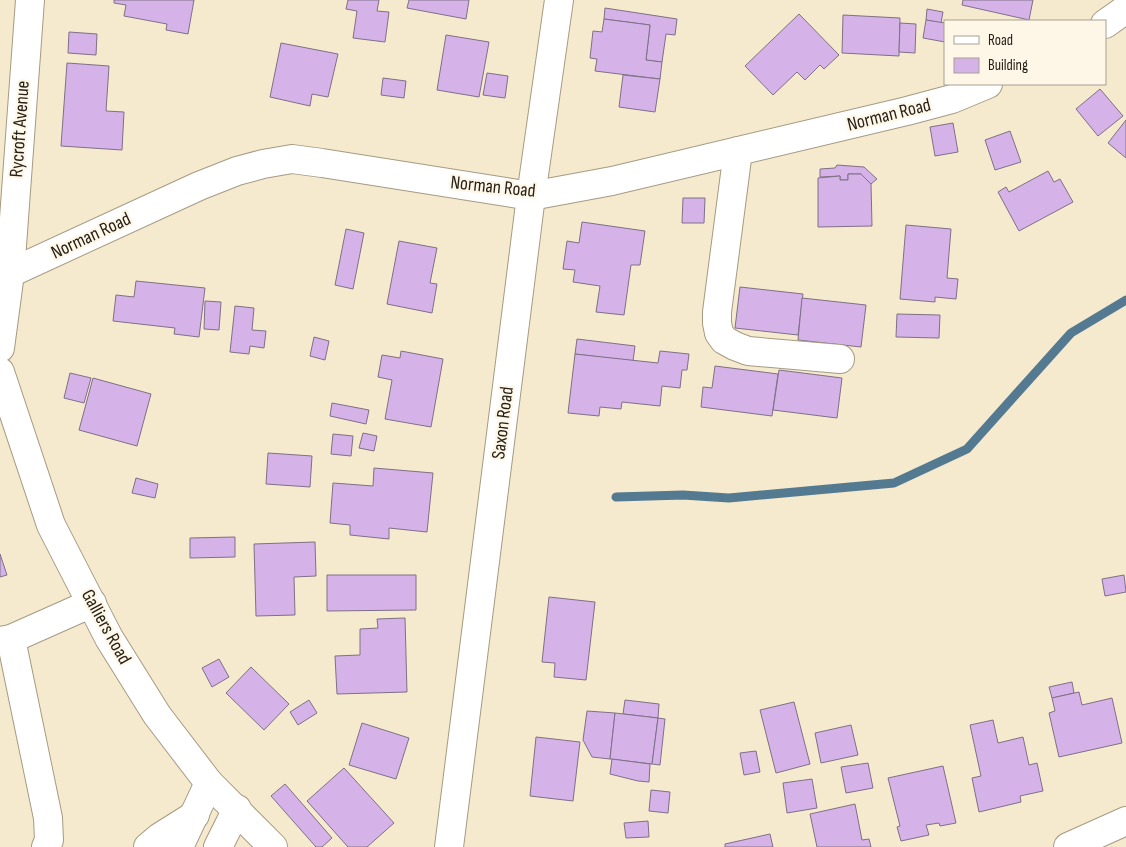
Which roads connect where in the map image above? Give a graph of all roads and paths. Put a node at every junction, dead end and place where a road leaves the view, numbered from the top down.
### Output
1 (30, 0) edge
2 (559, 0) edge
3 (1126, 9) edge
4 (1106, 23) edge
5 (986, 85) edge
6 (738, 151) junction
7 (531, 196) junction
8 (10, 273) junction
9 (0, 348) edge
10 (840, 359) dead end
11 (0, 372) edge
12 (92, 604) junction
13 (5, 640) edge
14 (209, 783) junction
15 (237, 809) junction
16 (195, 815) junction
17 (1121, 828) edge
18 (46, 847) edge
19 (148, 847) edge
20 (179, 847) edge
21 (218, 847) edge
22 (273, 847) edge
23 (449, 847) edge
24 (1068, 847) edge

1 - 8 street, Rycroft Avenue
2 - 7 street, Saxon Road
3 - 4 street
5 - 6 street, Norman Road
6 - 7 street, Norman Road
6 - 10 street
7 - 8 street, Norman Road
7 - 23 street, Saxon Road
8 - 9 street, Rycroft Avenue
11 - 12 street, Galliers Road
12 - 13 street
12 - 14 street, Galliers Road
13 - 18 street
14 - 15 street, Galliers Road
14 - 16 street
15 - 21 street
15 - 22 street, Galliers Road
16 - 19 street
16 - 20 street
17 - 24 street

